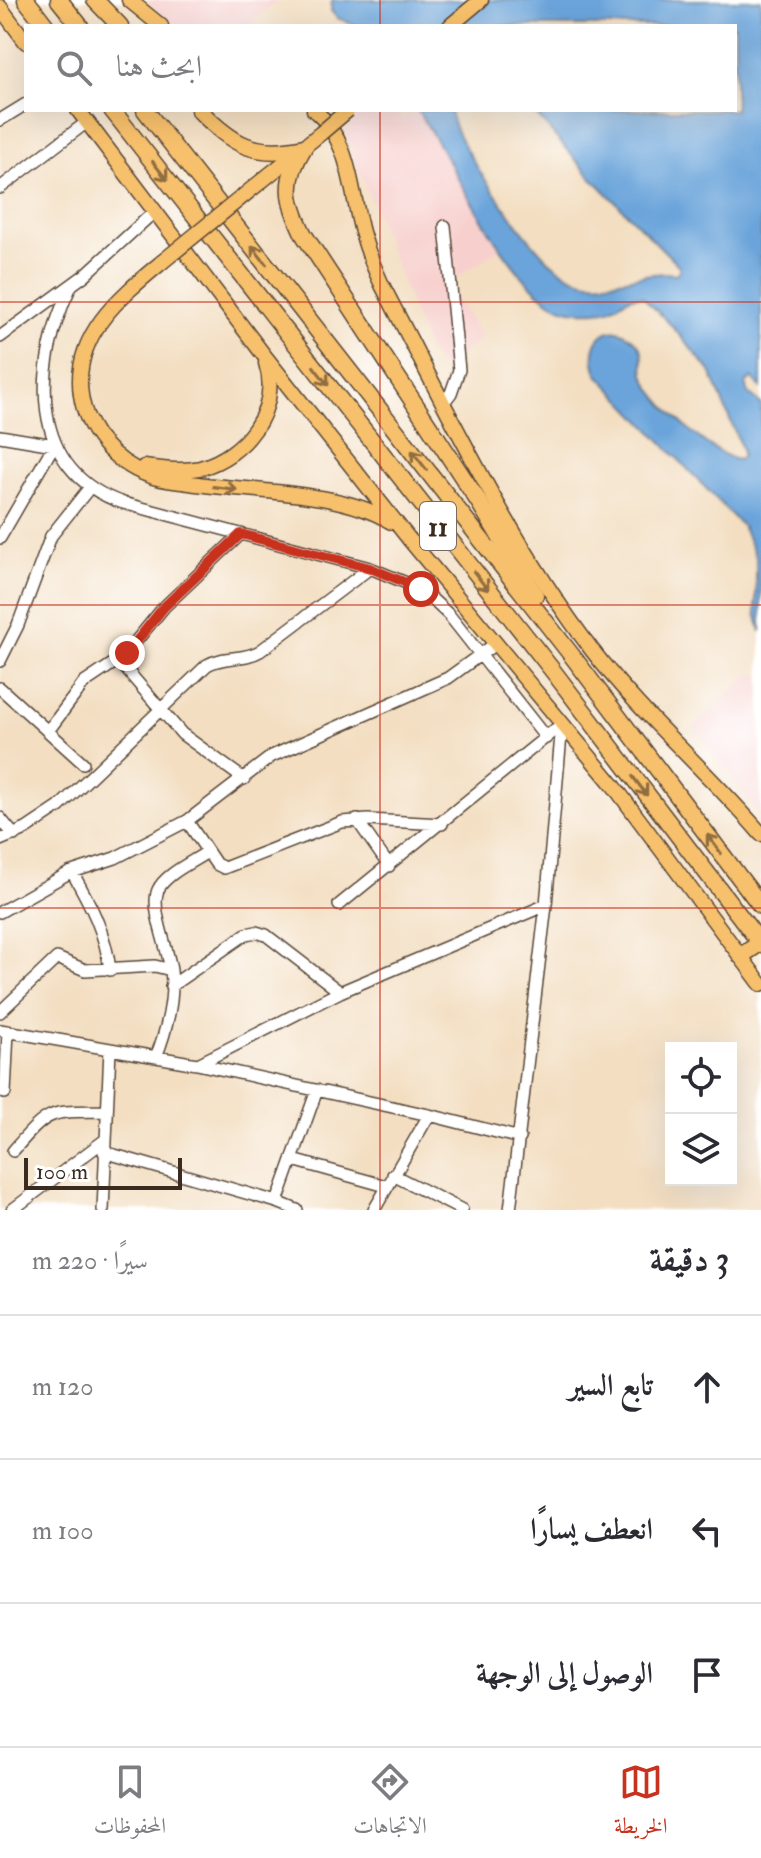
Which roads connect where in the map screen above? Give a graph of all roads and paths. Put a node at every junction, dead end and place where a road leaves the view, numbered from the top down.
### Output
1 (26, 0) edge
2 (59, 0) edge
3 (95, 0) edge
4 (129, 0) edge
5 (481, 0) edge
6 (1, 9) edge
7 (44, 24) edge
8 (78, 24) edge
9 (118, 24) edge
10 (159, 24) edge
11 (452, 24) edge
12 (24, 39) edge
13 (24, 105) edge
14 (114, 112) edge
15 (147, 112) edge
16 (201, 112) edge
17 (316, 112) edge
18 (346, 112) edge
19 (83, 116) edge
20 (0, 120) edge
21 (304, 147) junction
22 (0, 188) edge
23 (155, 211) junction
24 (445, 226) dead end
25 (71, 286) junction
26 (0, 337) edge
27 (263, 354) junction
28 (444, 402) junction
29 (0, 436) edge
30 (54, 445) junction
31 (124, 461) junction
32 (90, 487) junction
33 (241, 534) junction
34 (0, 538) edge
35 (409, 539) junction
36 (370, 568) junction
37 (495, 644) junction
38 (480, 656) junction
39 (573, 657) junction
40 (0, 661) edge
41 (119, 661) junction
42 (553, 671) junction
43 (0, 688) edge
44 (160, 710) junction
45 (562, 724) junction
46 (48, 731) junction
47 (546, 738) junction
48 (83, 763) dead end
49 (244, 779) junction
50 (0, 818) edge
51 (357, 820) junction
52 (187, 821) junction
53 (442, 824) junction
54 (761, 834) edge
55 (14, 835) junction
56 (0, 840) edge
57 (207, 852) junction
58 (389, 866) junction
59 (72, 872) junction
60 (339, 905) dead end
61 (546, 905) junction
62 (761, 906) edge
63 (0, 912) edge
64 (760, 944) edge
65 (741, 956) junction
66 (110, 970) junction
67 (171, 970) junction
68 (761, 984) edge
69 (171, 986) junction
70 (340, 992) junction
71 (0, 1012) edge
72 (4, 1031) edge
73 (110, 1049) junction
74 (156, 1057) junction
75 (197, 1064) junction
76 (317, 1090) junction
77 (5, 1093) dead end
78 (106, 1111) junction
79 (429, 1115) junction
80 (520, 1138) junction
81 (105, 1146) junction
82 (13, 1151) dead end
83 (293, 1160) junction
84 (393, 1175) junction
85 (386, 1186) junction
86 (277, 1202) junction
87 (440, 1205) edge
88 (12, 1210) edge
89 (103, 1210) edge
90 (297, 1210) edge
91 (374, 1210) edge
92 (462, 1210) edge
93 (510, 1210) edge

1 - 7 highway
2 - 8 highway
3 - 9 highway
4 - 10 main road
5 - 11 main road
6 - 12 main road
13 - 20 street
14 -> 42 highway, 11
39 -> 15 highway, 11
16 - 21 highway
17 - 28 main road
18 - 21 main road, bridge
19 - 22 street
19 - 23 main road
21 - 31 main road, bridge
21 - 39 highway
23 - 25 street
23 - 27 main road
24 - 28 street
25 - 26 street
25 - 30 street
27 - 31 main road
27 - 35 main road
28 - 54 main road
29 - 30 street
30 - 32 street
30 - 34 street
31 -> 35 main road
32 - 33 street
32 - 40 street
33 - 36 street
33 - 41 street
35 - 37 main road
36 - 38 street
36 - 44 street
37 - 38 street
37 - 45 main road
38 - 47 street
38 - 49 street
39 - 42 highway
62 -> 39 highway, 11
41 - 44 street
41 - 46 street
42 -> 64 highway, 11
43 - 46 street
44 - 49 street
44 - 55 street
45 - 47 street
45 - 61 street
45 - 65 main road
46 - 48 street
47 - 53 street
49 - 52 street
50 - 55 street
51 - 53 street
51 - 57 street
51 - 58 street
52 - 57 street
52 - 59 street
53 - 58 street
55 - 56 street
57 - 67 street
58 - 60 street
59 - 63 street
59 - 66 street
61 - 70 street
61 - 80 street
64 - 65 highway
65 - 68 main road
66 - 67 street
66 - 71 street
67 - 69 street
69 - 70 street
69 - 74 street
70 - 75 street
72 - 73 street
72 - 77 street
73 - 74 street
73 - 78 street
74 - 75 street
75 - 76 street
76 - 79 street
76 - 83 street
78 - 81 street
78 - 82 street
79 - 80 street
79 - 84 street
80 - 93 street
81 - 86 street
81 - 88 street
81 - 89 street
83 - 85 street
83 - 86 street
84 - 85 street
84 - 87 street
85 - 91 street
86 - 90 street
87 - 92 street

